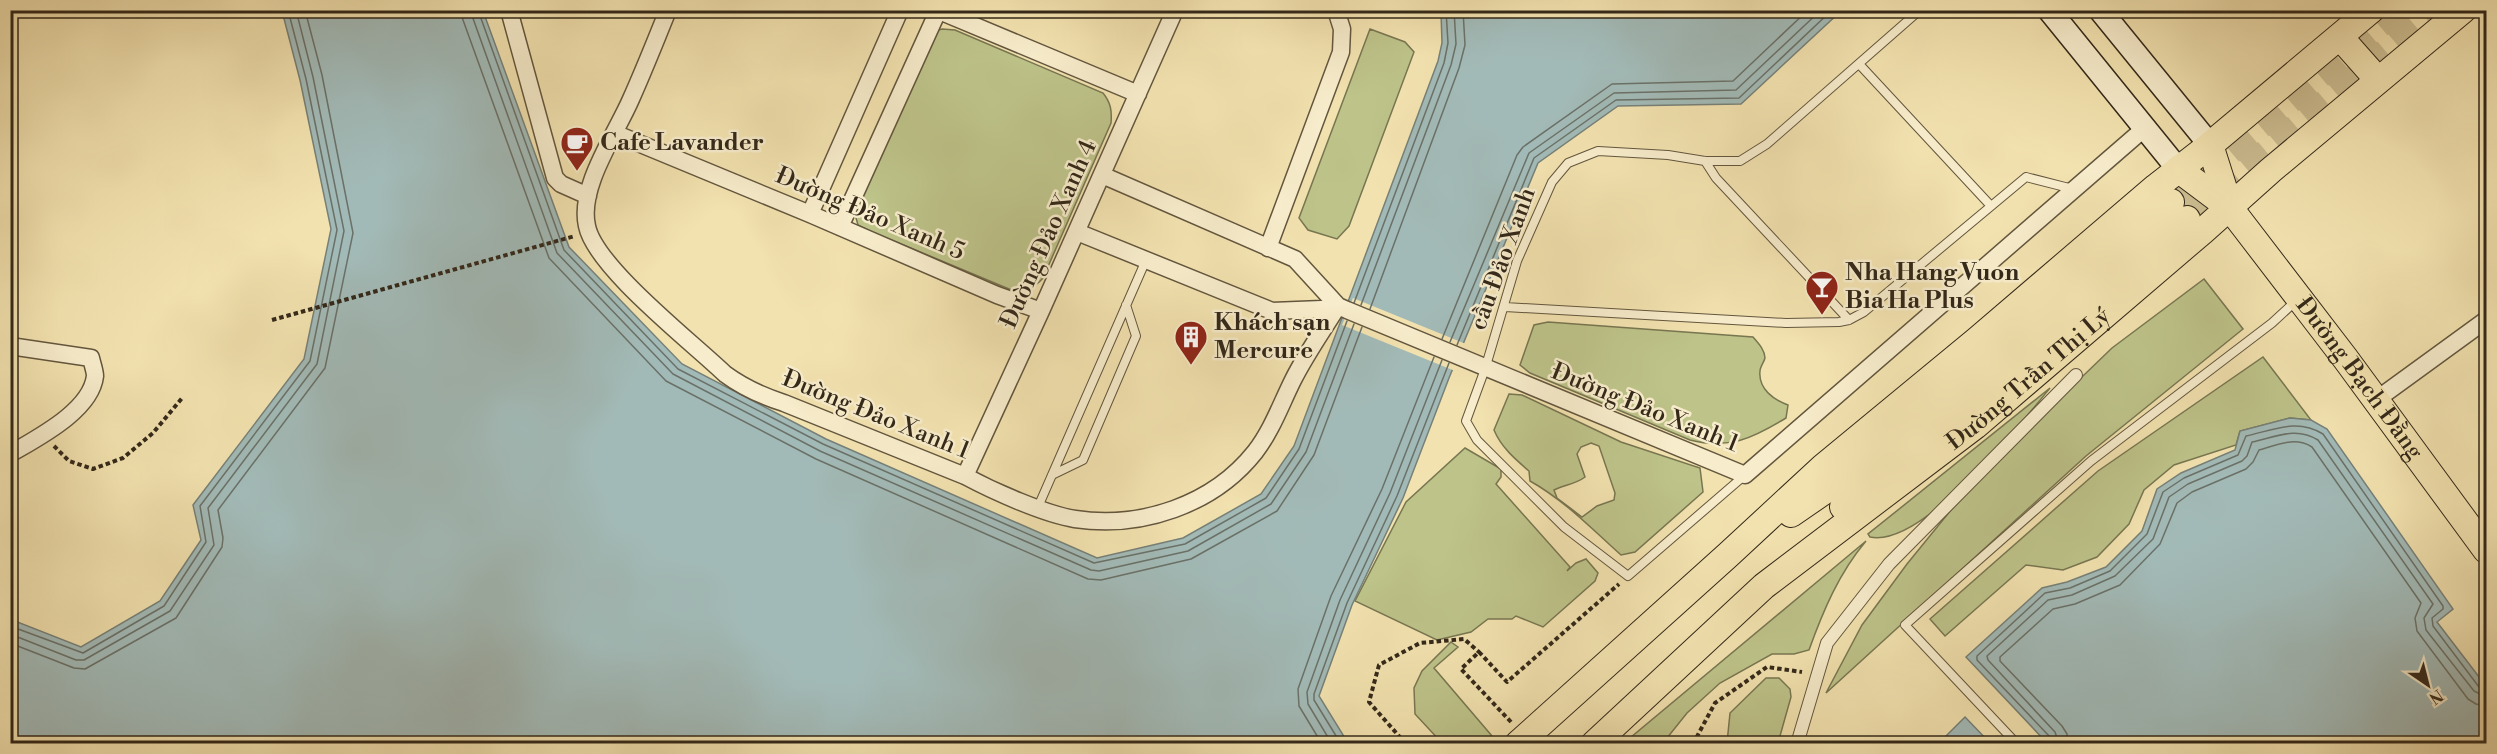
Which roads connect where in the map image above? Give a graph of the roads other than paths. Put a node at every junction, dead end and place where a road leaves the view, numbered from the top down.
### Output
1 (509, 10) edge
2 (668, 10) edge
3 (900, 10) edge
4 (1175, 10) edge
5 (1336, 10) edge
6 (1920, 10) edge
7 (2049, 10) edge
8 (2100, 10) edge
9 (2371, 10) edge
10 (2463, 10) edge
11 (937, 11) edge
12 (2340, 37) junction
13 (1859, 64) junction
14 (2378, 80) junction
15 (1138, 94) junction
16 (2145, 128) junction
17 (614, 133) junction
18 (2210, 145) junction
19 (1705, 161) junction
20 (2178, 169) junction
21 (1102, 176) junction
22 (2073, 189) junction
23 (588, 196) junction
24 (1991, 206) junction
25 (2230, 208) junction
26 (810, 214) junction
27 (840, 227) junction
28 (1077, 232) junction
29 (1268, 248) junction
30 (1146, 260) junction
31 (2300, 298) junction
32 (1126, 305) junction
33 (1505, 307) junction
34 (1342, 308) junction
35 (1041, 311) junction
36 (1848, 320) junction
37 (2487, 320) edge
38 (10, 346) edge
39 (1485, 369) junction
40 (2076, 375) dead end
41 (2376, 400) junction
42 (10, 454) edge
43 (1744, 475) junction
44 (965, 476) junction
45 (1051, 476) junction
46 (1038, 507) junction
47 (2487, 550) edge
48 (1728, 555) junction
49 (1764, 586) junction
50 (1517, 736) edge
51 (1594, 744) edge
52 (1797, 744) edge
53 (2017, 744) edge

1 - 23 street
2 - 17 street, Đường Đảo Xanh 1
3 - 26 street
4 - 15 street, Đường Đảo Xanh 4
5 - 29 street
6 - 13 lane, cầu Đảo Xanh
7 - 16 main road
8 - 18 main road
9 - 12 main road
10 - 14 main road, Đường Trần Thị Lý
11 - 15 street
11 - 27 street
12 - 14 main road
12 - 18 main road
13 - 19 lane, cầu Đảo Xanh
13 - 24 lane
14 - 25 main road, Đường Trần Thị Lý
15 - 21 street, Đường Đảo Xanh 4
16 - 20 main road
16 - 22 street, Đường Đảo Xanh 1
17 - 23 street, Đường Đảo Xanh 1
17 - 26 street, Đường Đảo Xanh 5
18 - 20 main road
18 - 25 main road
19 - 33 lane, cầu Đảo Xanh
19 - 36 lane
20 - 25 main road
20 - 48 main road
21 - 28 street, Đường Đảo Xanh 4
21 - 29 street, Đường Đảo Xanh 1
22 - 24 lane
22 - 43 street, Đường Đảo Xanh 1
23 - 44 street, Đường Đảo Xanh 1
24 - 36 lane
25 - 31 main road, Đường Bạch Đằng
25 - 49 main road, Đường Trần Thị Lý
26 - 27 street, Đường Đảo Xanh 5
27 - 35 street, Đường Đảo Xanh 5
28 - 30 street, Đường Đảo Xanh 1
28 - 35 street, Đường Đảo Xanh 4
29 - 34 street, Đường Đảo Xanh 1
30 - 32 lane
30 - 34 street, Đường Đảo Xanh 1
31 - 41 main road, Đường Bạch Đằng
31 - 53 lane
32 - 45 lane
32 - 45 lane
33 - 36 lane
33 - 39 lane, cầu Đảo Xanh
34 - 39 street, Đường Đảo Xanh 1
34 - 46 street, Đường Đảo Xanh 1
35 - 44 street, Đường Đảo Xanh 4
37 - 41 street
38 - 42 street
39 - 43 street, Đường Đảo Xanh 1
39 - 43 lane, cầu Đảo Xanh
40 - 52 street
41 - 47 main road, Đường Bạch Đằng
44 - 46 street, Đường Đảo Xanh 1
45 - 46 lane
48 - 49 main road
48 - 50 main road
49 - 51 main road, Đường Trần Thị Lý

